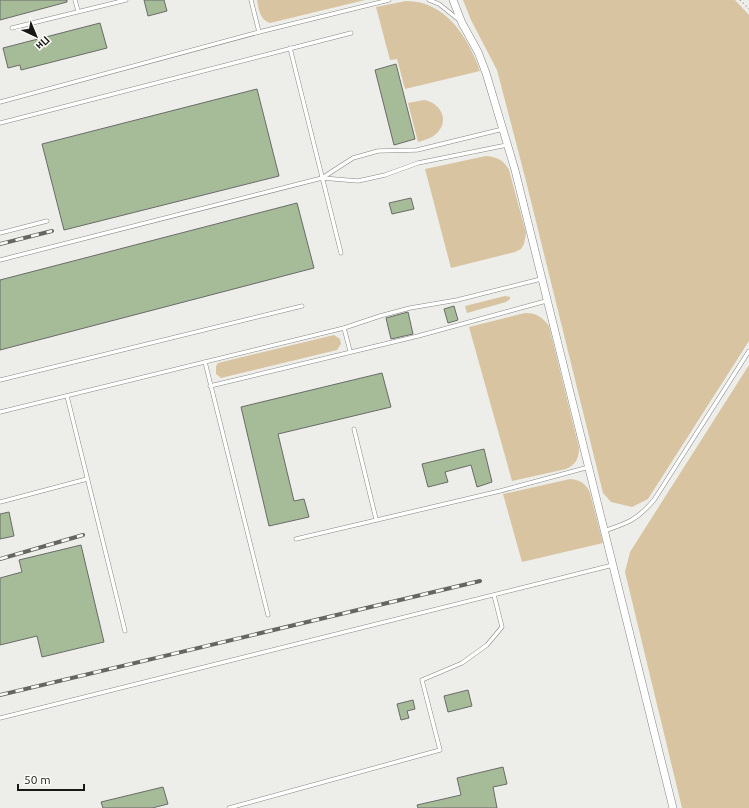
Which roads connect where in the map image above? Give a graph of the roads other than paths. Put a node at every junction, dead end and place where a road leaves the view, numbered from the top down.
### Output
1 (75, 0) edge
2 (126, 0) edge
3 (251, 0) edge
4 (389, 0) edge
5 (429, 0) edge
6 (454, 0) edge
7 (78, 11) junction
8 (462, 23) junction
9 (12, 28) dead end
10 (259, 32) junction
11 (352, 33) dead end
12 (290, 48) junction
13 (0, 102) edge
14 (0, 123) edge
15 (503, 129) junction
16 (507, 144) junction
17 (322, 178) junction
18 (46, 221) dead end
19 (0, 233) edge
20 (341, 253) dead end
21 (0, 260) edge
22 (541, 279) junction
23 (546, 301) junction
24 (302, 306) dead end
25 (344, 328) junction
26 (749, 351) edge
27 (350, 352) junction
28 (205, 362) junction
29 (0, 380) edge
30 (210, 386) junction
31 (67, 396) junction
32 (0, 412) edge
33 (354, 429) dead end
34 (589, 467) junction
35 (87, 479) junction
36 (0, 502) edge
37 (376, 519) junction
38 (604, 531) junction
39 (296, 539) dead end
40 (613, 565) junction
41 (494, 595) junction
42 (268, 615) dead end
43 (125, 631) dead end
44 (0, 718) edge
45 (229, 808) edge
46 (673, 808) edge

1 - 7 lane
2 - 7 lane
3 - 10 lane
4 - 10 lane
5 - 8 lane
6 - 8 street
7 - 9 lane
8 - 15 street
10 - 13 lane
11 - 12 lane
12 - 14 lane
12 - 17 lane
15 - 16 street
15 - 17 lane
16 - 17 lane
16 - 22 street
17 - 20 lane
17 - 21 lane
18 - 19 lane
22 - 23 street
22 - 25 lane
23 - 27 lane
23 - 34 street
24 - 29 lane
25 - 27 lane
25 - 28 lane
26 - 38 lane
27 - 30 lane
28 - 30 lane
28 - 31 lane
30 - 42 lane
31 - 32 lane
31 - 35 lane
33 - 37 lane
34 - 37 lane
34 - 38 street
35 - 36 lane
35 - 43 lane
37 - 39 lane
38 - 40 street
40 - 41 lane
40 - 46 street
41 - 44 lane
41 - 45 lane

